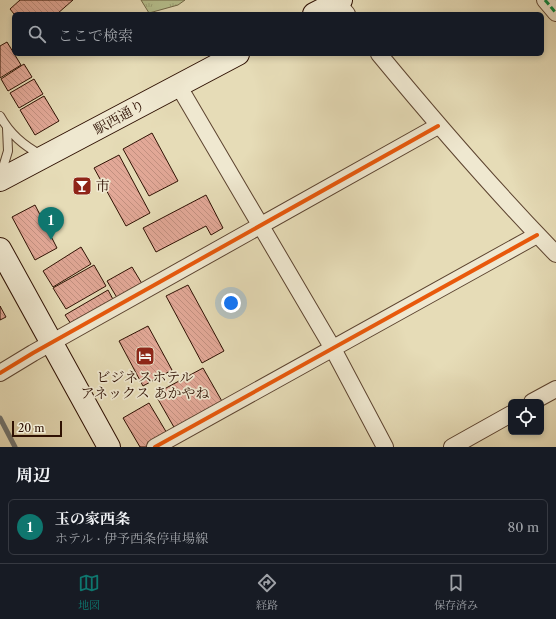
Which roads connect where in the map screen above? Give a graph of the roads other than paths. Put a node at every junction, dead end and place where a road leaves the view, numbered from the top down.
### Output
1 (545, 0) edge
2 (340, 4) edge
3 (319, 12) edge
4 (556, 13) edge
5 (234, 56) edge
6 (381, 56) edge
7 (178, 85) junction
8 (0, 116) edge
9 (438, 126) junction
10 (6, 128) junction
11 (20, 159) edge
12 (0, 177) edge
13 (0, 180) edge
14 (261, 225) junction
15 (537, 234) junction
16 (0, 249) edge
17 (556, 254) edge
18 (51, 343) junction
19 (332, 347) junction
20 (0, 373) edge
21 (556, 389) edge
22 (538, 399) edge
23 (508, 416) edge
24 (109, 447) edge
25 (155, 447) edge
26 (385, 447) edge
27 (452, 447) edge

1 - 4 street
2 - 3 street
5 - 7 street, 駅西通り
6 - 9 street
7 - 11 street, 駅西通り
7 - 14 street
8 - 10 lane
9 - 14 street
9 - 15 street
10 - 11 lane
10 - 11 lane
11 - 12 lane
11 - 13 street, 駅西通り
14 - 18 street
14 - 19 street
15 - 17 street
15 - 19 street
16 - 18 street
18 - 20 street
18 - 24 street
19 - 25 street
19 - 26 street
21 - 22 street
23 - 27 street

